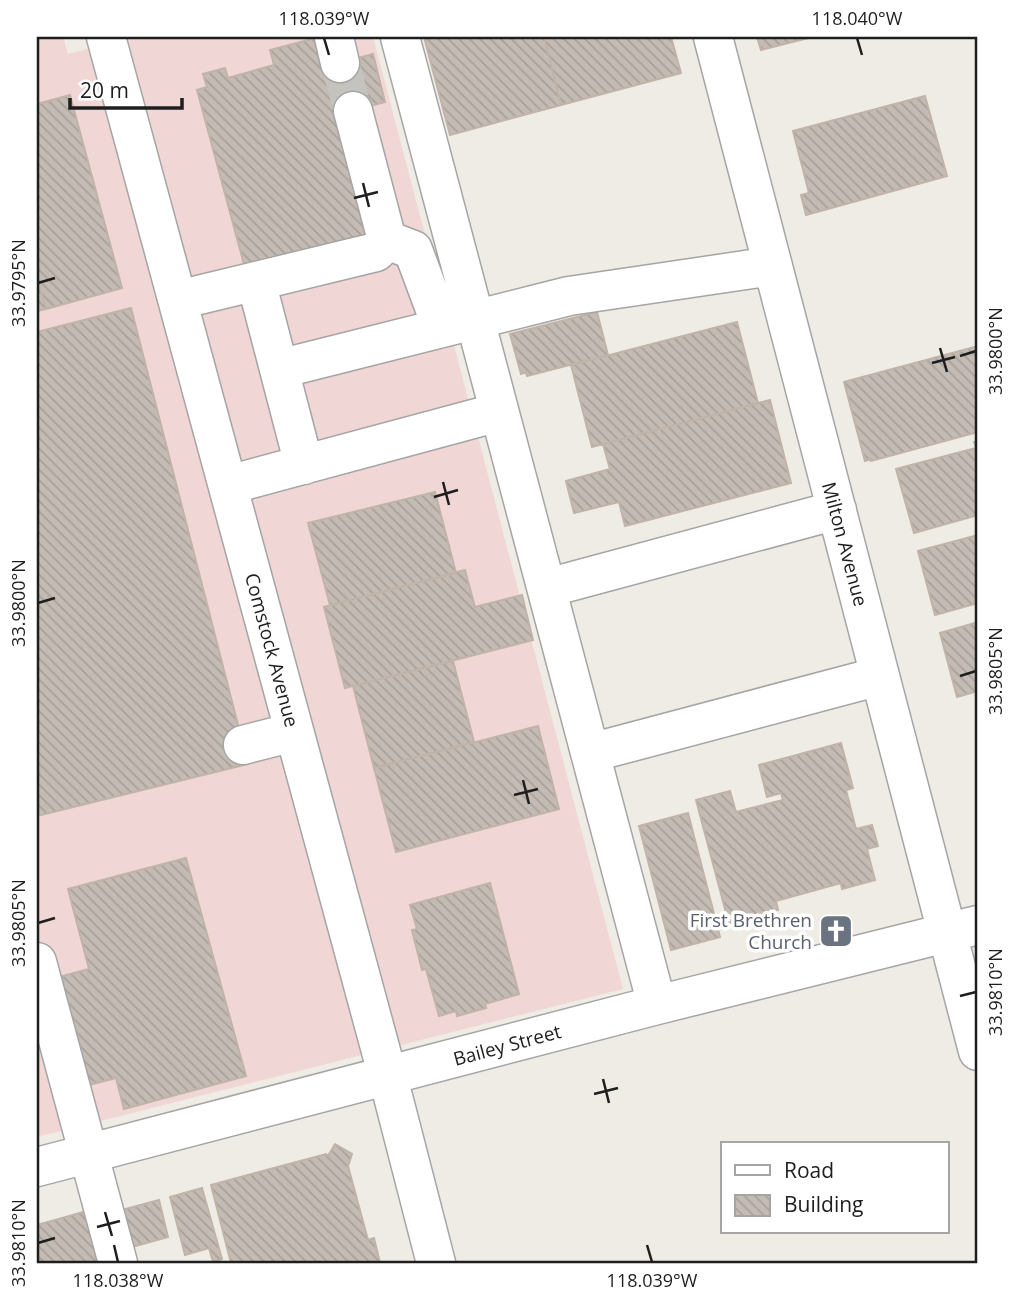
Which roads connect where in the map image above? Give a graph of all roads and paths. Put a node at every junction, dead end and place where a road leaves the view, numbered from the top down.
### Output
1 (106, 37) edge
2 (400, 37) edge
3 (713, 37) edge
4 (352, 111) tunnel mouth
5 (387, 240) junction
6 (773, 266) junction
7 (256, 281) junction
8 (178, 300) junction
9 (458, 323) junction
10 (279, 369) junction
11 (499, 412) junction
12 (304, 465) junction
13 (228, 485) junction
14 (837, 510) junction
15 (547, 588) junction
16 (880, 676) junction
17 (294, 732) junction
18 (243, 745) dead end
19 (590, 753) junction
20 (962, 929) edge
21 (37, 962) edge
22 (657, 1005) junction
23 (976, 1031) edge
24 (388, 1077) junction
25 (88, 1153) junction
26 (37, 1167) edge
27 (118, 1263) edge
28 (436, 1263) edge

1 - 8 street, Comstock Avenue
2 - 9 street
3 - 6 street, Milton Avenue
4 - 5 street
5 - 7 street
5 - 9 street
6 - 9 street
6 - 14 street, Milton Avenue
7 - 8 street
7 - 10 street
8 - 13 street, Comstock Avenue
9 - 10 street
9 - 11 street
10 - 12 street
11 - 12 street
11 - 15 street
12 - 13 street
13 - 17 street, Comstock Avenue
14 - 15 street
14 - 16 street, Milton Avenue
15 - 19 street
16 - 19 street
16 - 20 street, Milton Avenue
17 - 18 street
17 - 24 street, Comstock Avenue
19 - 22 street
20 - 22 street, Bailey Street
20 - 23 street, Milton Avenue
21 - 25 street
22 - 24 street, Bailey Street
24 - 25 street, Bailey Street
24 - 28 street, Comstock Avenue
25 - 26 street, Bailey Street
25 - 27 street

